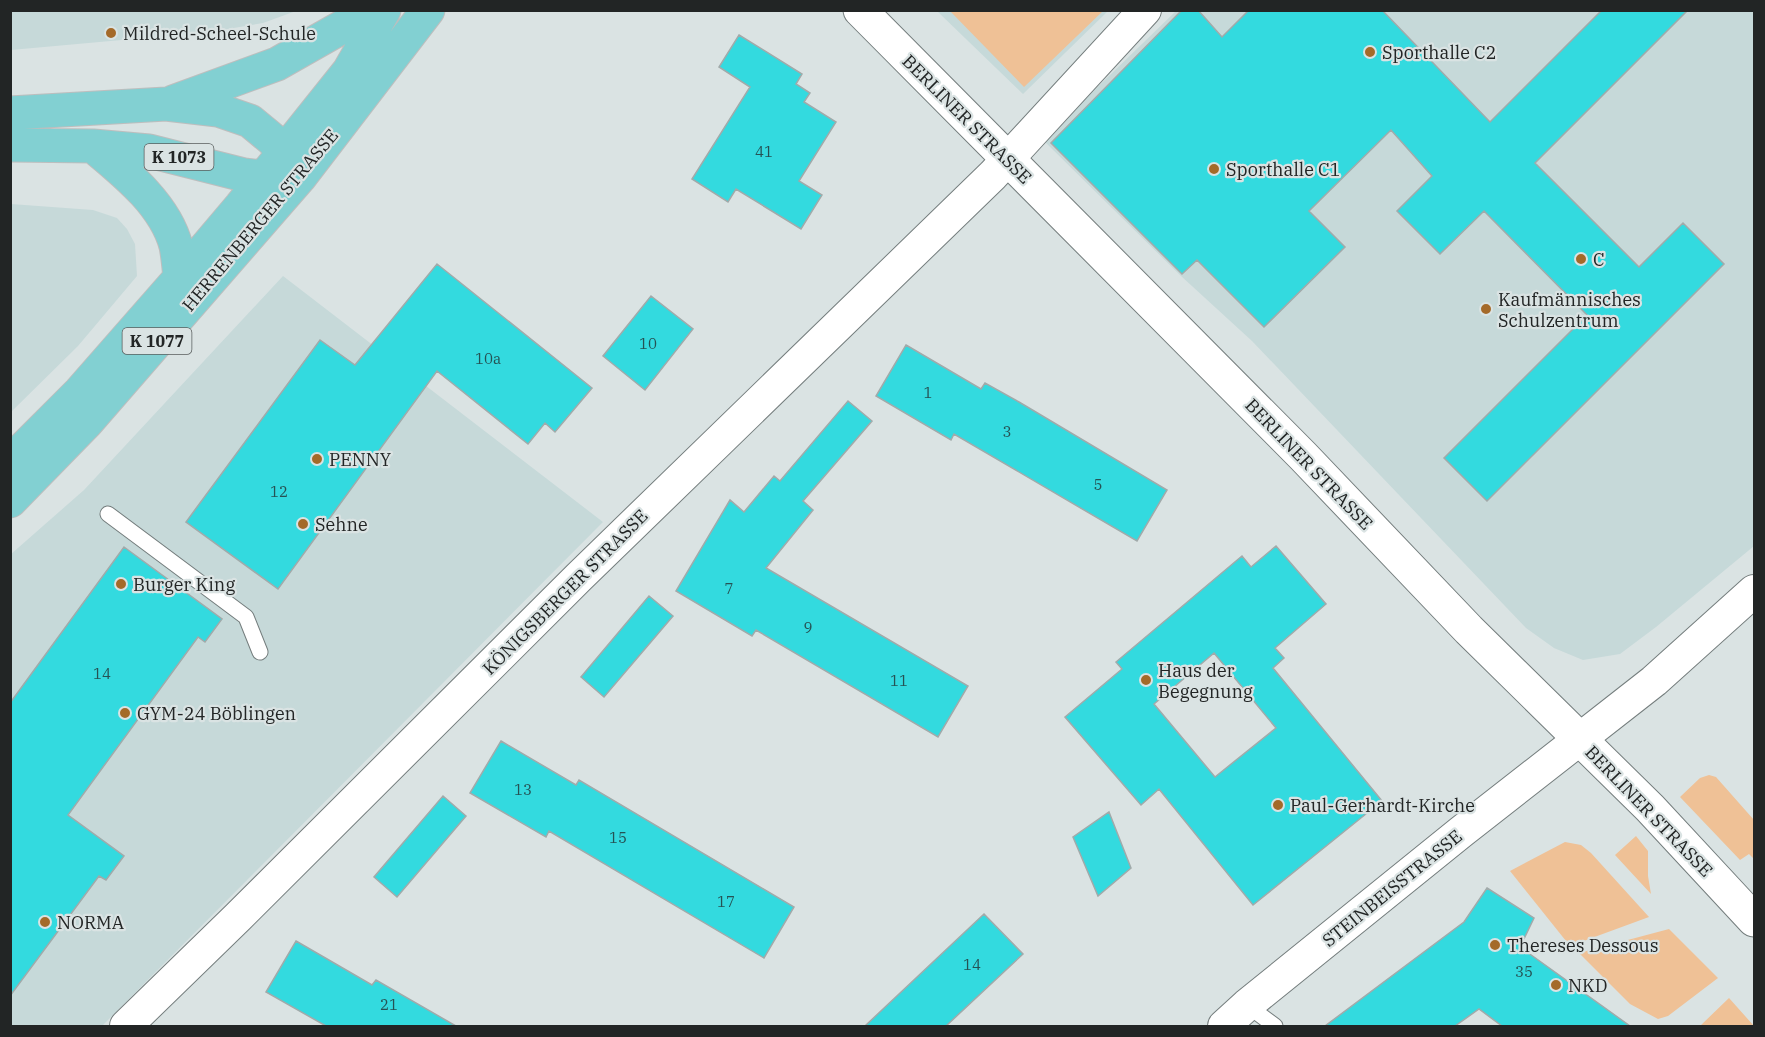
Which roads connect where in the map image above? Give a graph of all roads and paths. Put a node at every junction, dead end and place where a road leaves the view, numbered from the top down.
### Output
1 (366, 10) edge
2 (384, 10) edge
3 (428, 10) edge
4 (860, 10) edge
5 (1145, 10) edge
6 (166, 104) junction
7 (10, 113) edge
8 (10, 145) edge
9 (93, 146) junction
10 (1007, 160) junction
11 (282, 169) junction
12 (180, 278) junction
13 (10, 462) edge
14 (10, 501) edge
15 (108, 514) dead end
16 (1755, 591) edge
17 (261, 652) dead end
18 (1579, 740) junction
19 (1755, 920) edge
20 (1247, 1005) junction
21 (126, 1026) edge
22 (1224, 1026) edge
23 (1275, 1026) edge

1 - 6 main road
2 - 11 main road, HERRENBERGER STRASSE / K 1077
3 - 11 main road, HERRENBERGER STRASSE / K 1077
4 - 10 street, BERLINER STRASSE
5 - 10 street, KÖNIGSBERGER STRASSE
6 - 7 main road
6 - 11 main road
8 - 9 main road, K 1073
9 - 11 main road, K 1073
9 - 12 main road
10 - 18 street, BERLINER STRASSE
10 - 21 street, KÖNIGSBERGER STRASSE
11 - 12 main road, HERRENBERGER STRASSE / K 1077
11 - 14 main road, HERRENBERGER STRASSE / K 1077
12 - 13 main road, HERRENBERGER STRASSE / K 1077
15 - 17 lane
16 - 18 street, STEINBEISSTRASSE
18 - 19 street, BERLINER STRASSE
18 - 20 street, STEINBEISSTRASSE
20 - 22 street, STEINBEISSTRASSE
20 - 23 lane

